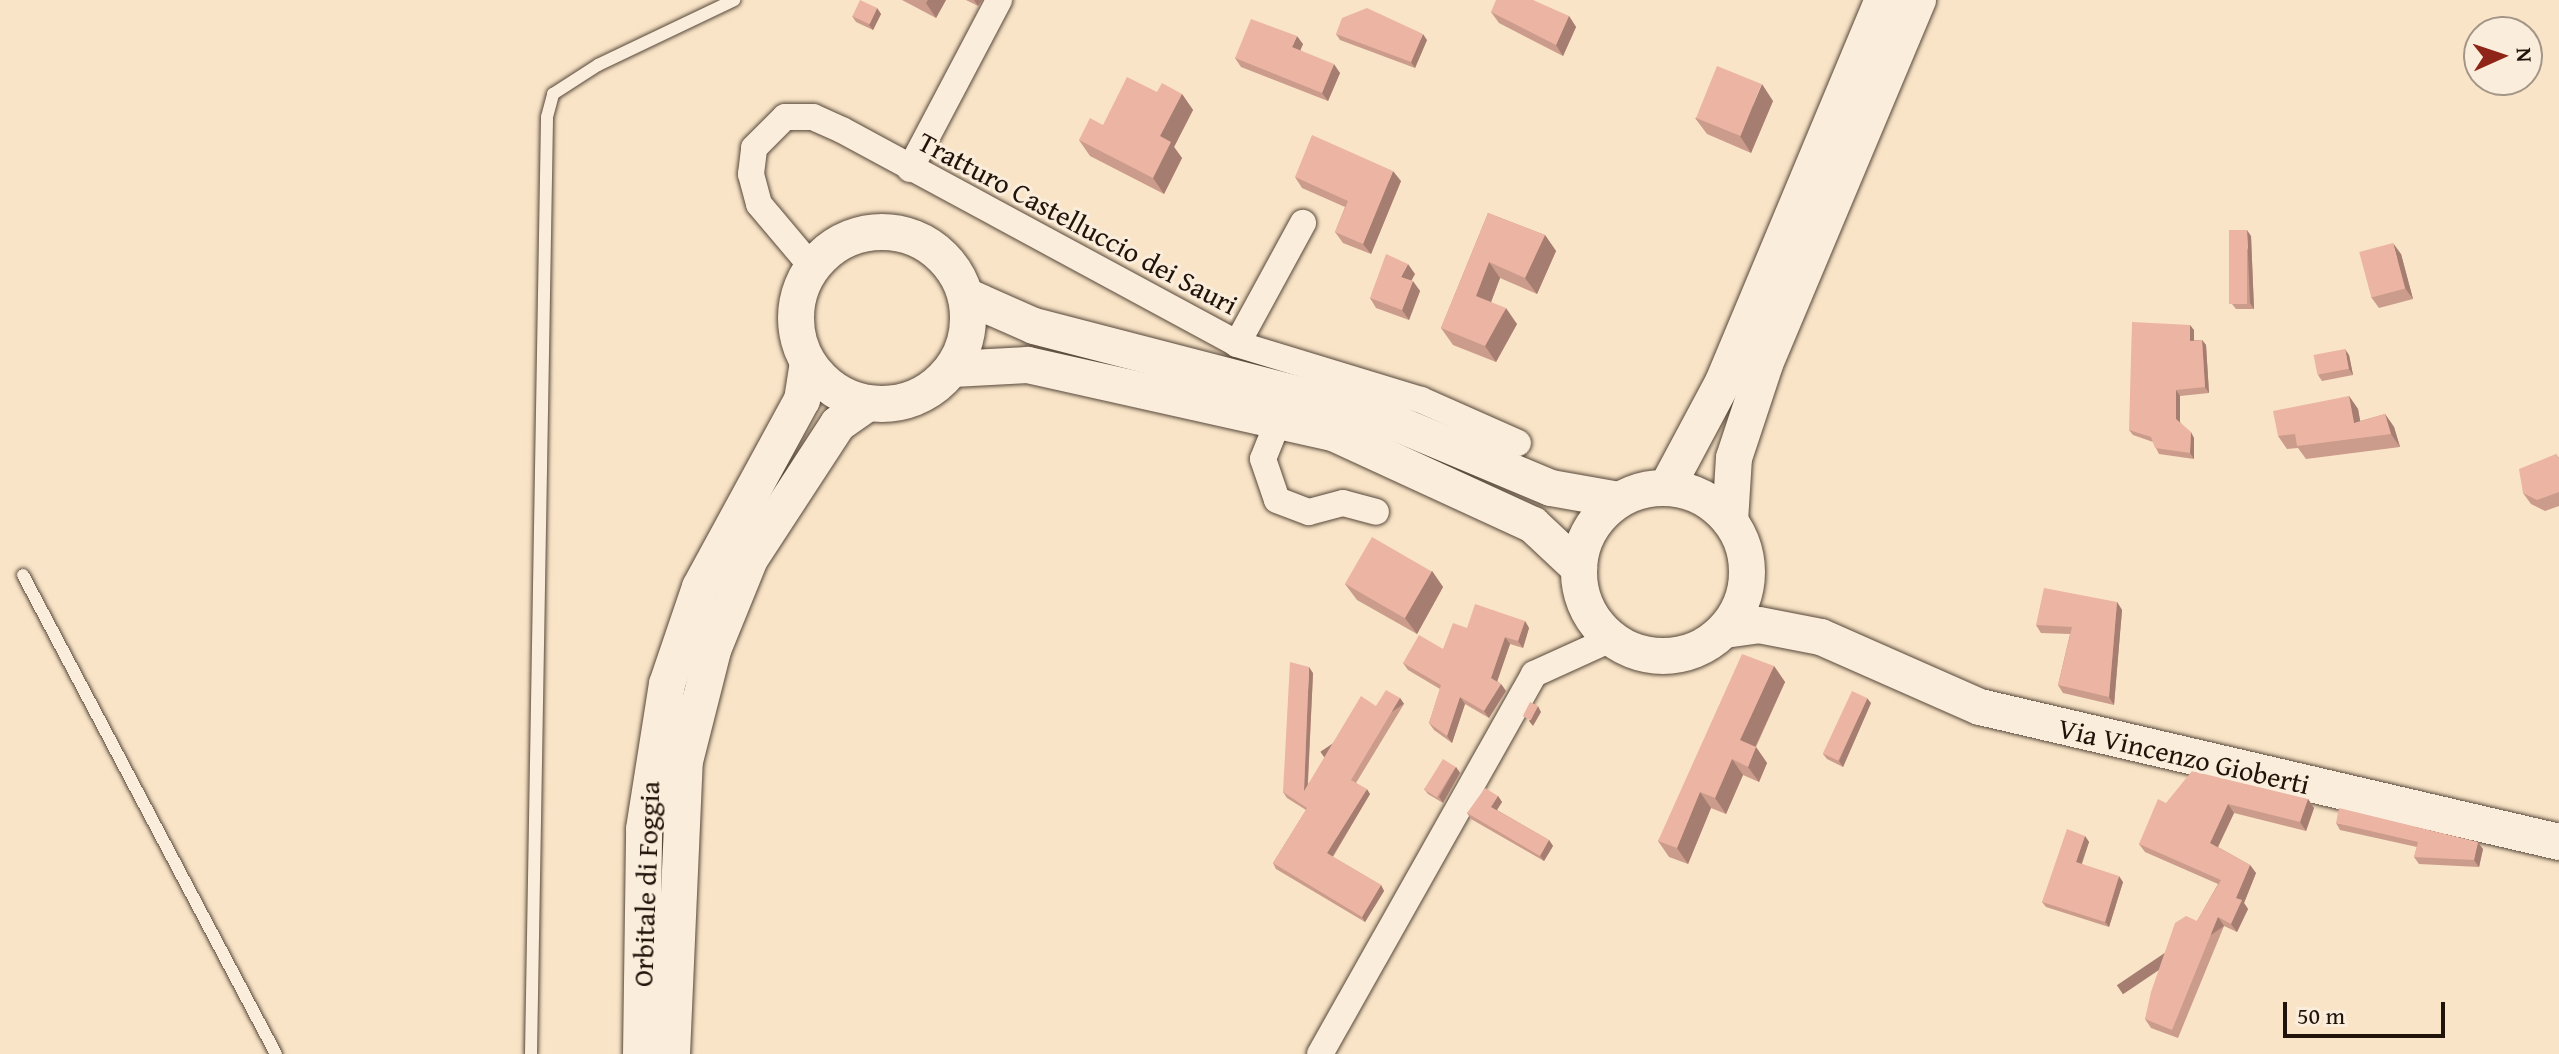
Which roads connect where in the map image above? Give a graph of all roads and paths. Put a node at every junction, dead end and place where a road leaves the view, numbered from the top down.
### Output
1 (734, 0) edge
2 (999, 0) edge
3 (1883, 0) edge
4 (1918, 0) edge
5 (910, 169) junction
6 (1303, 223) dead end
7 (812, 267) junction
8 (966, 296) junction
9 (1237, 344) junction
10 (808, 364) junction
11 (953, 369) junction
12 (867, 404) junction
13 (1279, 419) junction
14 (1518, 443) dead end
15 (1667, 487) junction
16 (1619, 500) junction
17 (1376, 512) dead end
18 (1730, 521) junction
19 (1579, 568) junction
20 (1747, 570) junction
21 (23, 575) dead end
22 (1725, 630) junction
23 (1821, 637) junction
24 (1611, 639) junction
25 (2559, 842) edge
26 (276, 1054) edge
27 (531, 1054) edge
28 (641, 1054) edge
29 (672, 1054) edge
30 (1320, 1054) edge

1 - 27 lane
2 - 5 street
3 - 15 main road
4 - 18 main road
5 - 7 street, Tratturo Castelluccio dei Sauri
5 - 9 street, Tratturo Castelluccio dei Sauri
6 - 9 street
7 - 8 main road
7 - 10 main road
8 - 11 main road
8 - 16 main road
9 - 14 street, Tratturo Castelluccio dei Sauri
10 - 12 main road
10 - 28 main road, Orbitale di Foggia
11 - 12 main road
11 - 13 main road
12 - 29 main road, Orbitale di Foggia
13 - 17 street
13 - 19 main road
15 - 16 main road
15 - 18 main road
16 - 19 main road
18 - 20 main road
19 - 24 main road
20 - 22 main road
20 - 23 main road, Via Vincenzo Gioberti
21 - 26 lane
22 - 23 main road, Via Vincenzo Gioberti
22 - 24 main road
23 - 25 main road, Via Vincenzo Gioberti
24 - 30 street

